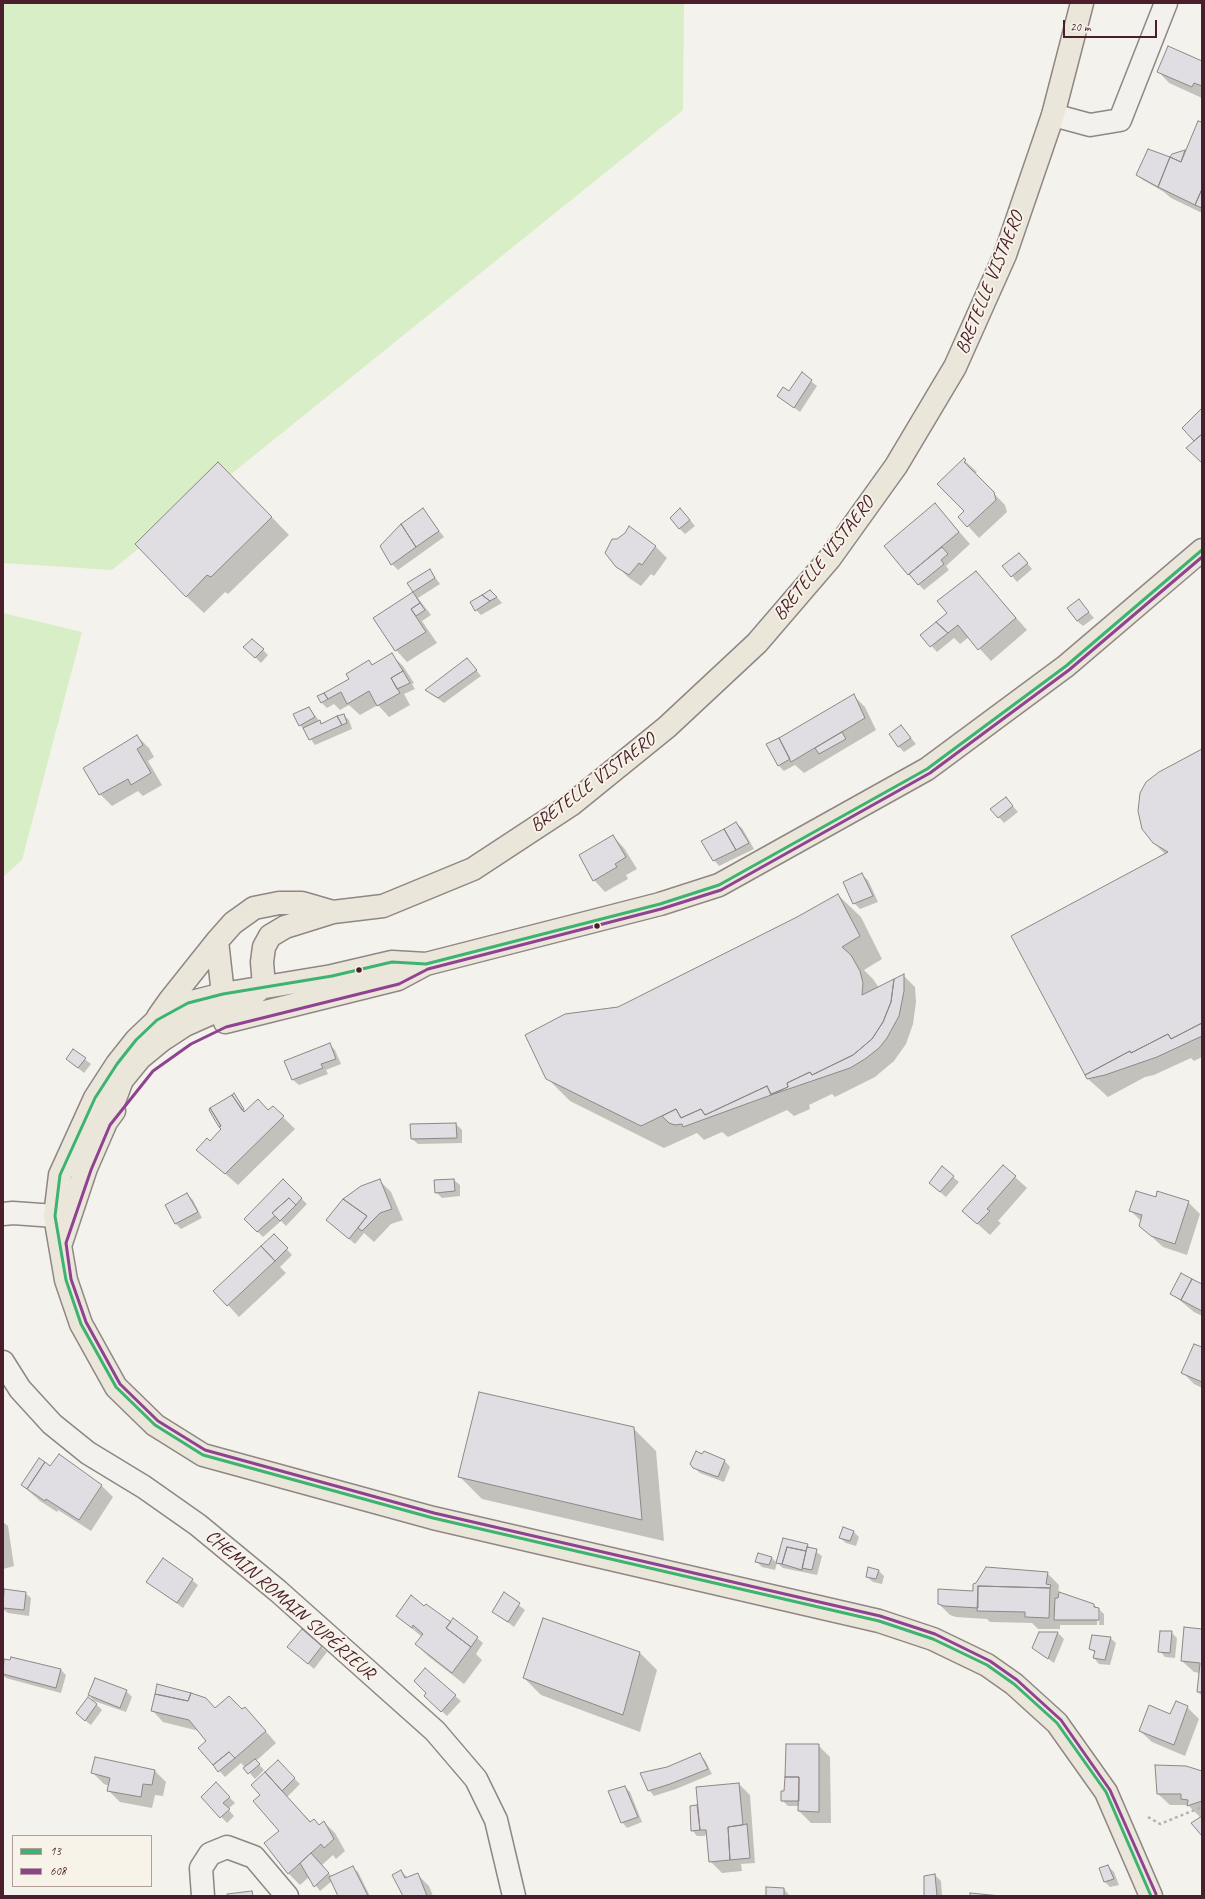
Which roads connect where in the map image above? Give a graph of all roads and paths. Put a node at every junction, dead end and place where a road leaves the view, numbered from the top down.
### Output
1 (1082, 3) edge
2 (1166, 3) edge
3 (1053, 116) junction
4 (1202, 550) edge
5 (333, 912) junction
6 (217, 941) junction
7 (426, 964) junction
8 (264, 986) junction
9 (228, 1000) junction
10 (258, 1013) junction
11 (157, 1020) junction
12 (106, 1122) junction
13 (3, 1214) edge
14 (63, 1216) junction
15 (3, 1362) edge
16 (1202, 1807) edge
17 (1146, 1816) dead end
18 (203, 1896) edge
19 (287, 1896) edge
20 (514, 1896) edge
21 (1151, 1896) edge

1 - 3 main road, BRETELLE VISTAERO
2 - 3 street
3 - 5 main road, BRETELLE VISTAERO
4 - 7 main road
5 - 6 main road, BRETELLE VISTAERO
5 - 8 main road, BRETELLE VISTAERO
6 - 9 main road
6 - 11 main road, BRETELLE VISTAERO
7 - 8 main road
7 - 10 main road
8 - 9 main road
9 - 10 main road
9 - 11 main road
9 - 12 main road
10 - 12 main road
11 - 14 main road
12 - 14 main road
13 - 14 street
14 - 21 main road
15 - 20 street, CHEMIN ROMAIN SUPÉRIEUR
16 - 17 path
18 - 19 street

